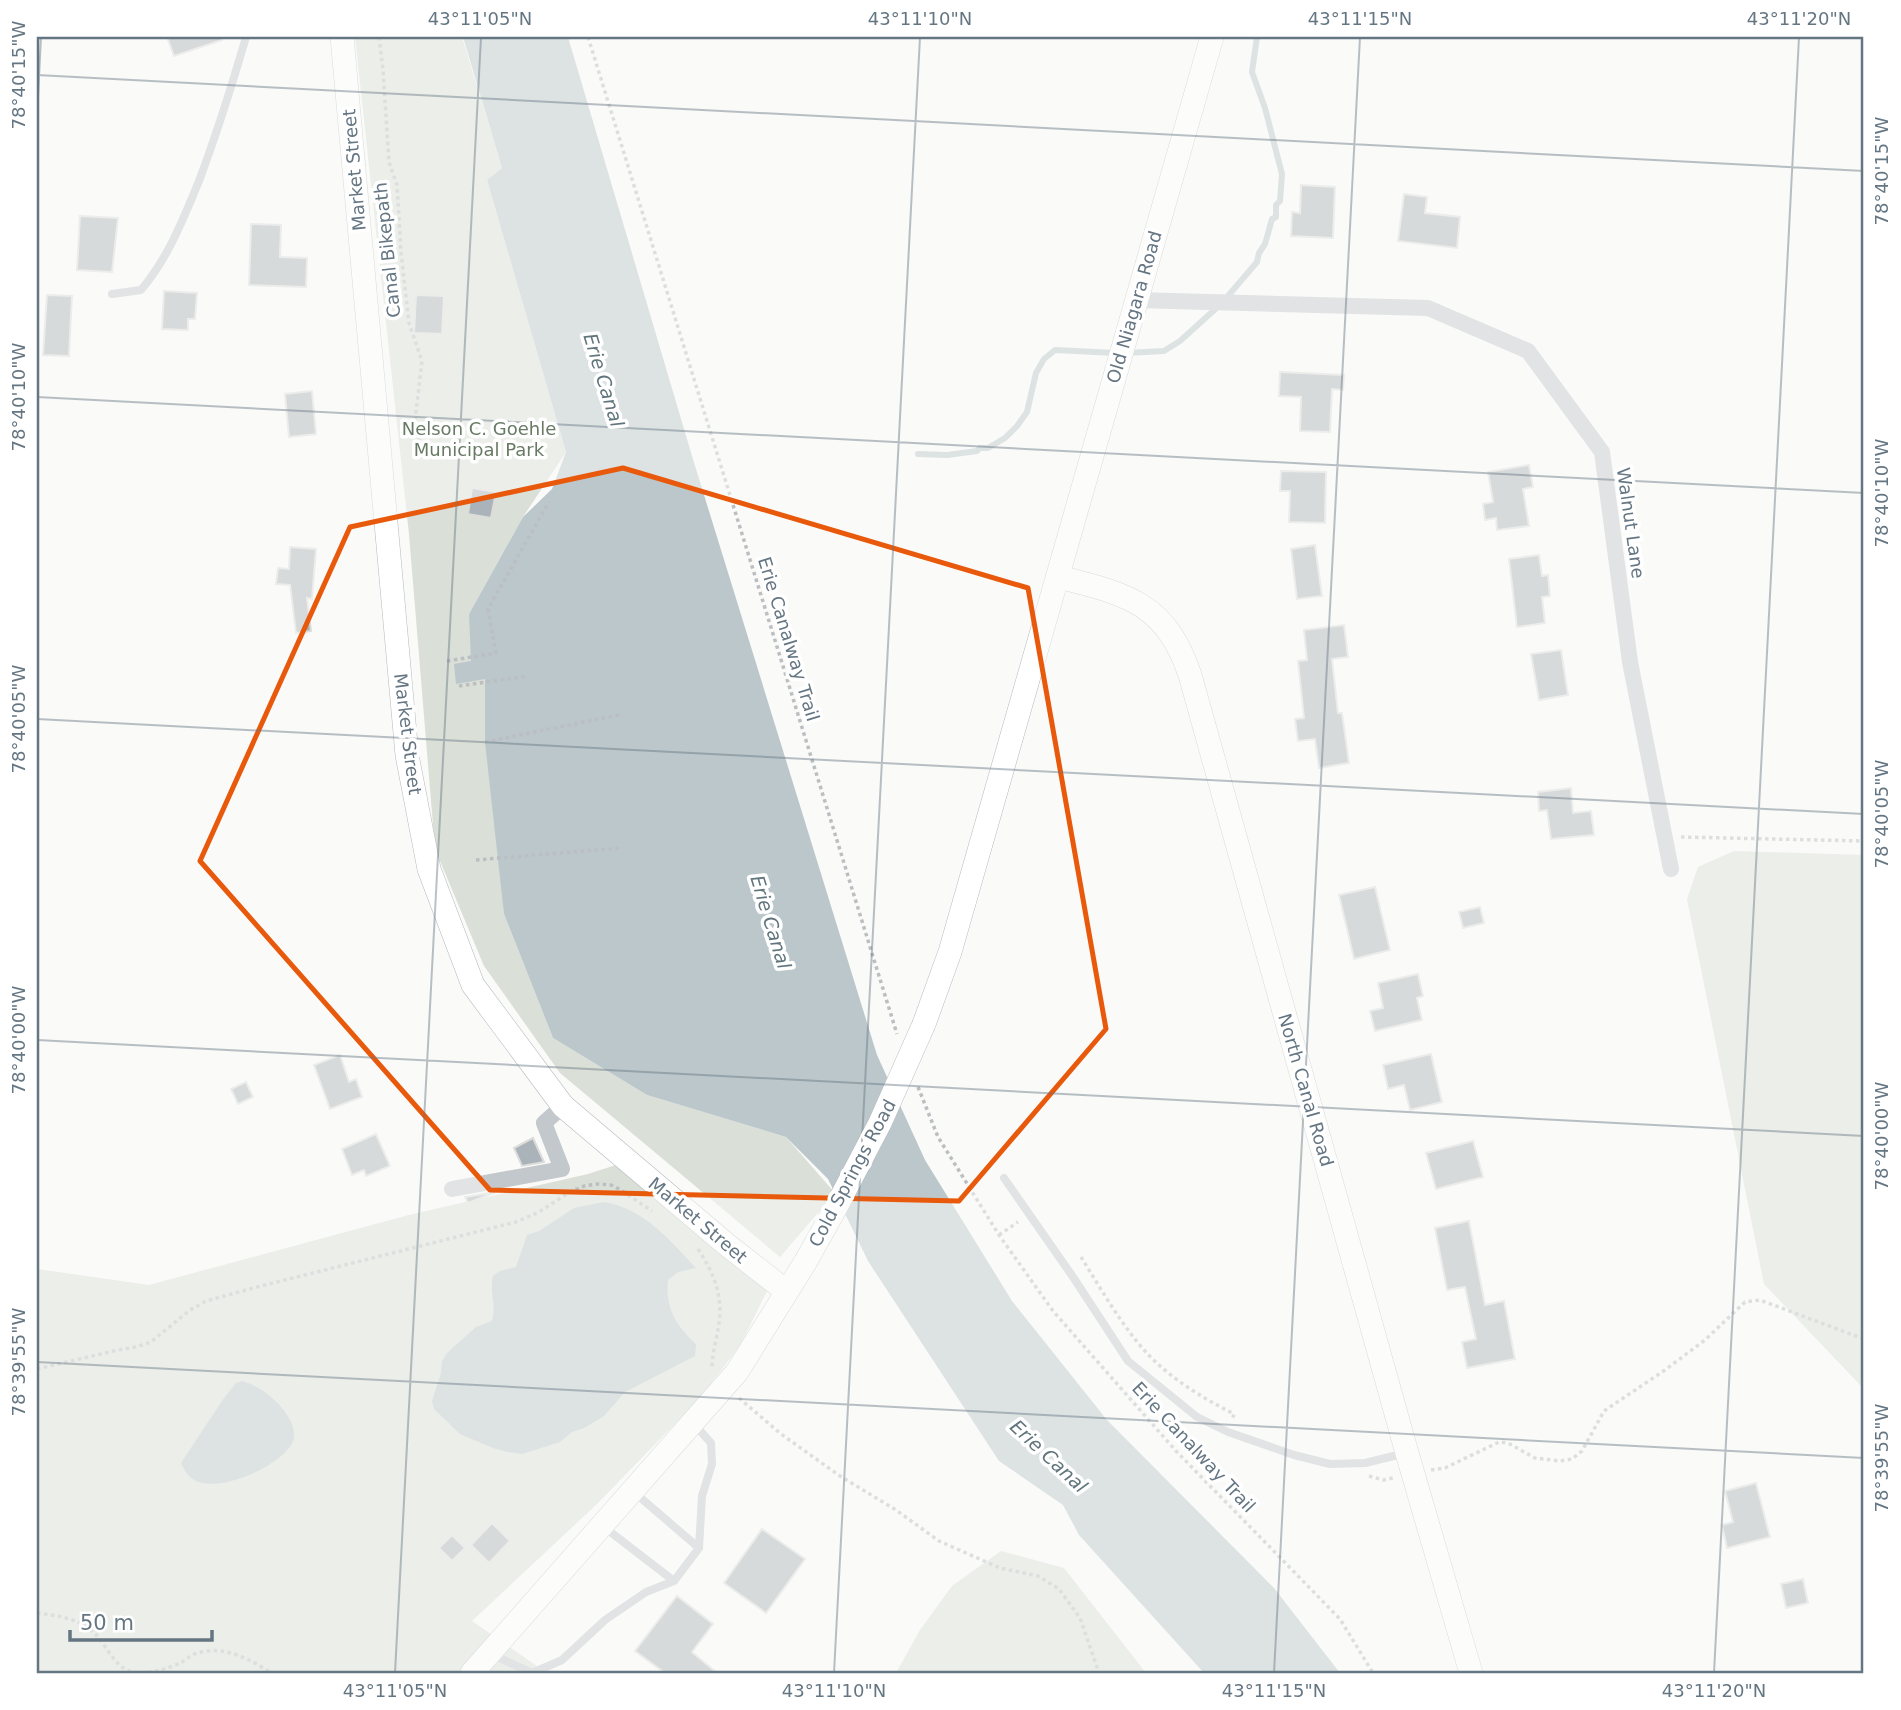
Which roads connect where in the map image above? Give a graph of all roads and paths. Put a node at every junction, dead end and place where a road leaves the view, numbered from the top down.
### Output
1 (246, 37) edge
2 (342, 37) edge
3 (379, 37) edge
4 (588, 37) edge
5 (1212, 37) edge
6 (112, 294) dead end
7 (1136, 300) junction
8 (428, 456) dead end
9 (549, 502) dead end
10 (1059, 577) junction
11 (447, 661) dead end
12 (528, 676) dead end
13 (459, 686) dead end
14 (619, 715) dead end
15 (485, 742) dead end
16 (1665, 837) junction
17 (1864, 841) edge
18 (620, 848) dead end
19 (476, 860) dead end
20 (1671, 869) dead end
21 (898, 1036) dead end
22 (918, 1087) dead end
23 (563, 1106) junction
24 (1004, 1178) dead end
25 (452, 1189) dead end
26 (657, 1213) dead end
27 (1029, 1214) junction
28 (999, 1235) junction
29 (696, 1247) dead end
30 (1081, 1257) dead end
31 (786, 1291) junction
32 (1864, 1339) edge
33 (37, 1369) edge
34 (712, 1374) dead end
35 (732, 1391) dead end
36 (692, 1422) junction
37 (1228, 1433) junction
38 (1410, 1464) junction
39 (1445, 1468) dead end
40 (1367, 1475) dead end
41 (632, 1490) junction
42 (602, 1525) junction
43 (699, 1548) junction
44 (674, 1581) junction
45 (37, 1613) edge
46 (489, 1653) junction
47 (271, 1673) edge
48 (471, 1673) edge
49 (1099, 1673) edge
50 (1373, 1673) edge
51 (1471, 1673) edge

1 - 6 lane
2 - 23 street, Market Street
3 - 8 path, Canal Bikepath
4 - 21 path, Erie Canalway Trail
5 - 7 street, Old Niagara Road
7 - 10 street, Old Niagara Road
7 - 16 street, Walnut Lane
9 - 11 path
10 - 31 street, Cold Springs Road, bridge
10 - 38 street, North Canal Road
12 - 13 path
14 - 15 path
16 - 17 path
16 - 20 street, Walnut Lane
18 - 19 path
22 - 28 path, Erie Canalway Trail
23 - 25 street
23 - 31 street, Market Street
24 - 27 lane
26 - 33 path
27 - 28 path
27 - 37 lane
28 - 50 path, Erie Canalway Trail
29 - 34 path
30 - 37 path
31 - 36 street, Cold Springs Road
32 - 39 path
35 - 49 path
36 - 41 street, Cold Springs Road
36 - 43 lane
37 - 38 lane
38 - 40 path
38 - 51 street, North Canal Road
41 - 42 street, Cold Springs Road
41 - 43 lane
42 - 44 lane
42 - 46 street, Cold Springs Road
43 - 44 lane
44 - 46 lane
45 - 47 path
46 - 48 street, Cold Springs Road

